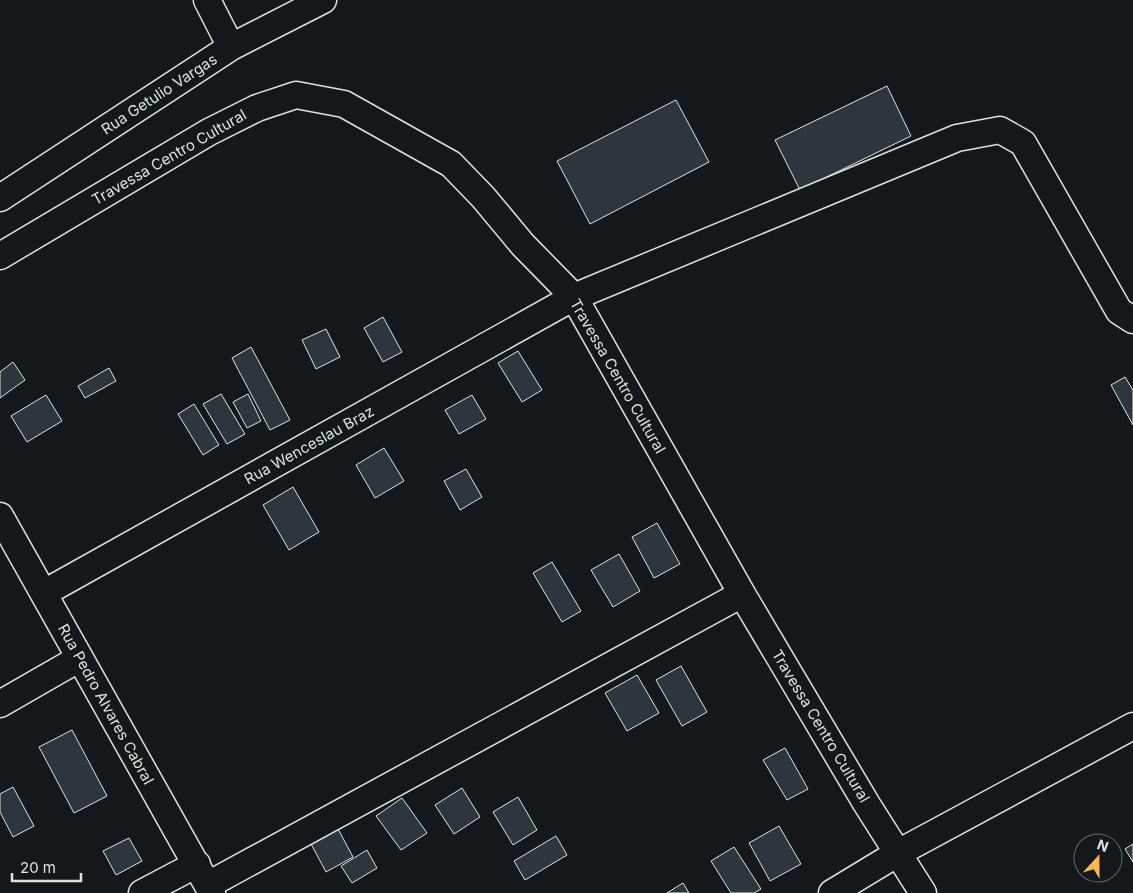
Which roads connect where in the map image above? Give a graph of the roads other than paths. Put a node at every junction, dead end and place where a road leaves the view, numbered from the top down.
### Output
1 (207, 0) edge
2 (323, 0) edge
3 (231, 46) junction
4 (0, 198) edge
5 (0, 256) edge
6 (574, 297) junction
7 (1133, 320) edge
8 (0, 516) edge
9 (44, 593) junction
10 (742, 594) junction
11 (80, 658) junction
12 (0, 704) edge
13 (1133, 726) edge
14 (898, 853) junction
15 (206, 881) edge
16 (142, 893) edge
17 (832, 893) edge
18 (923, 893) edge

1 - 3 street
2 - 3 street, Rua Getulio Vargas
3 - 4 street, Rua Getulio Vargas
5 - 6 street, Travessa Centro Cultural
6 - 7 street, Rua Wenceslau Braz
6 - 9 street, Rua Wenceslau Braz
6 - 10 street, Travessa Centro Cultural
8 - 9 street, Rua Pedro Alvares Cabral
9 - 11 street, Rua Pedro Alvares Cabral
10 - 14 street, Travessa Centro Cultural
10 - 15 street
11 - 12 street
11 - 15 street, Rua Pedro Alvares Cabral
13 - 14 street
14 - 17 street
14 - 18 street, Travessa Centro Cultural
15 - 16 street

